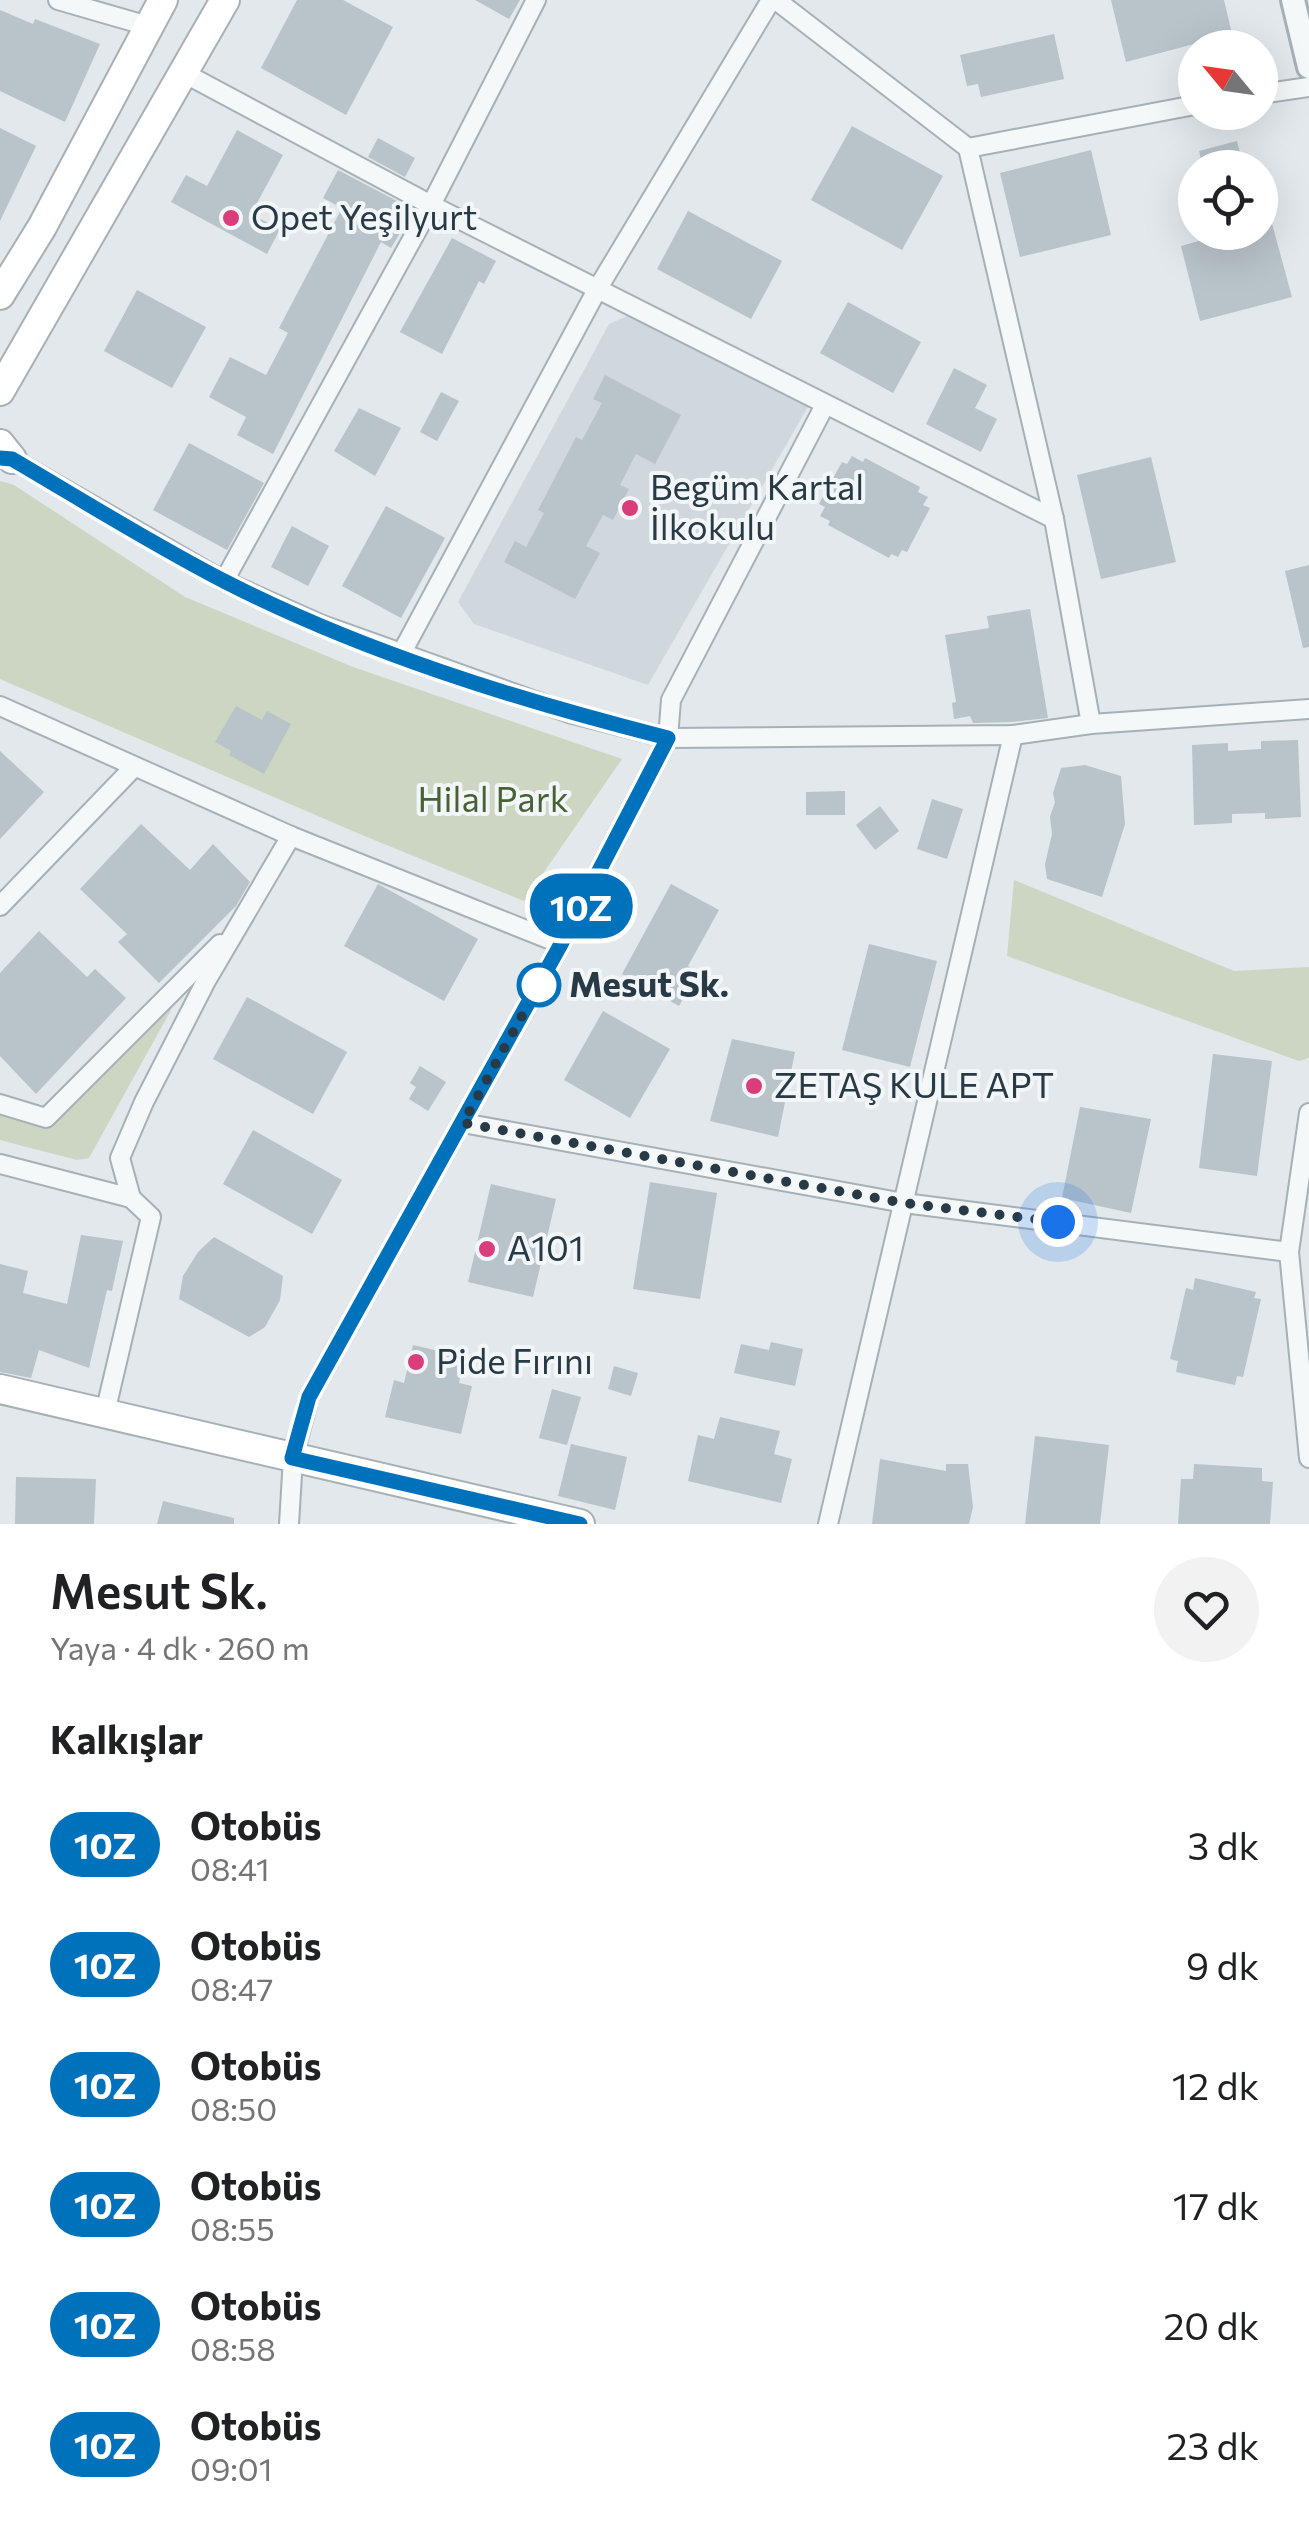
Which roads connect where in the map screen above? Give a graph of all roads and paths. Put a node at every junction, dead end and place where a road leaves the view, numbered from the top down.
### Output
1 (58, 0) edge
2 (163, 0) edge
3 (225, 0) edge
4 (536, 0) edge
5 (773, 0) edge
6 (1293, 0) edge
7 (148, 26) junction
8 (1309, 67) edge
9 (182, 72) junction
10 (1309, 86) edge
11 (1278, 91) edge
12 (1178, 109) edge
13 (968, 148) junction
14 (431, 205) junction
15 (598, 288) junction
16 (0, 295) edge
17 (0, 390) edge
18 (825, 405) junction
19 (4, 454) edge
20 (1054, 519) junction
21 (224, 581) junction
22 (400, 656) junction
23 (0, 706) edge
24 (1309, 709) edge
25 (1091, 724) junction
26 (1013, 735) junction
27 (668, 738) junction
28 (134, 766) junction
29 (291, 836) junction
30 (0, 906) edge
31 (238, 926) junction
32 (561, 944) junction
33 (0, 1104) edge
34 (1309, 1114) edge
35 (463, 1123) junction
36 (0, 1164) edge
37 (131, 1198) junction
38 (904, 1203) junction
39 (1289, 1252) junction
40 (0, 1389) edge
41 (105, 1412) junction
42 (292, 1458) junction
43 (1309, 1458) edge
44 (290, 1524) edge
45 (580, 1524) edge
46 (828, 1524) edge

1 - 7 street
2 - 7 main road
3 - 9 main road
4 - 14 street
5 - 13 street
5 - 15 street
6 - 8 street
7 - 16 main road
9 - 14 street
9 - 17 main road
10 - 11 street
12 - 13 street
13 - 20 street
14 - 15 street
14 - 21 street
15 - 18 street
15 - 22 street
18 - 20 street
18 - 27 street
19 - 21 street
20 - 25 street
21 - 22 street
22 - 27 street
23 - 28 street
24 - 25 street
25 - 26 street
26 - 27 street
26 - 38 street
27 - 32 street
28 - 29 street
28 - 30 street
29 - 31 street
29 - 32 street
31 - 33 street
31 - 37 street
32 - 35 street
34 - 39 street
35 - 38 street
35 - 42 street
36 - 37 street
37 - 41 street
38 - 39 street
38 - 46 street
39 - 43 street
40 - 41 main road
41 - 42 main road
42 - 44 street
42 - 45 main road

